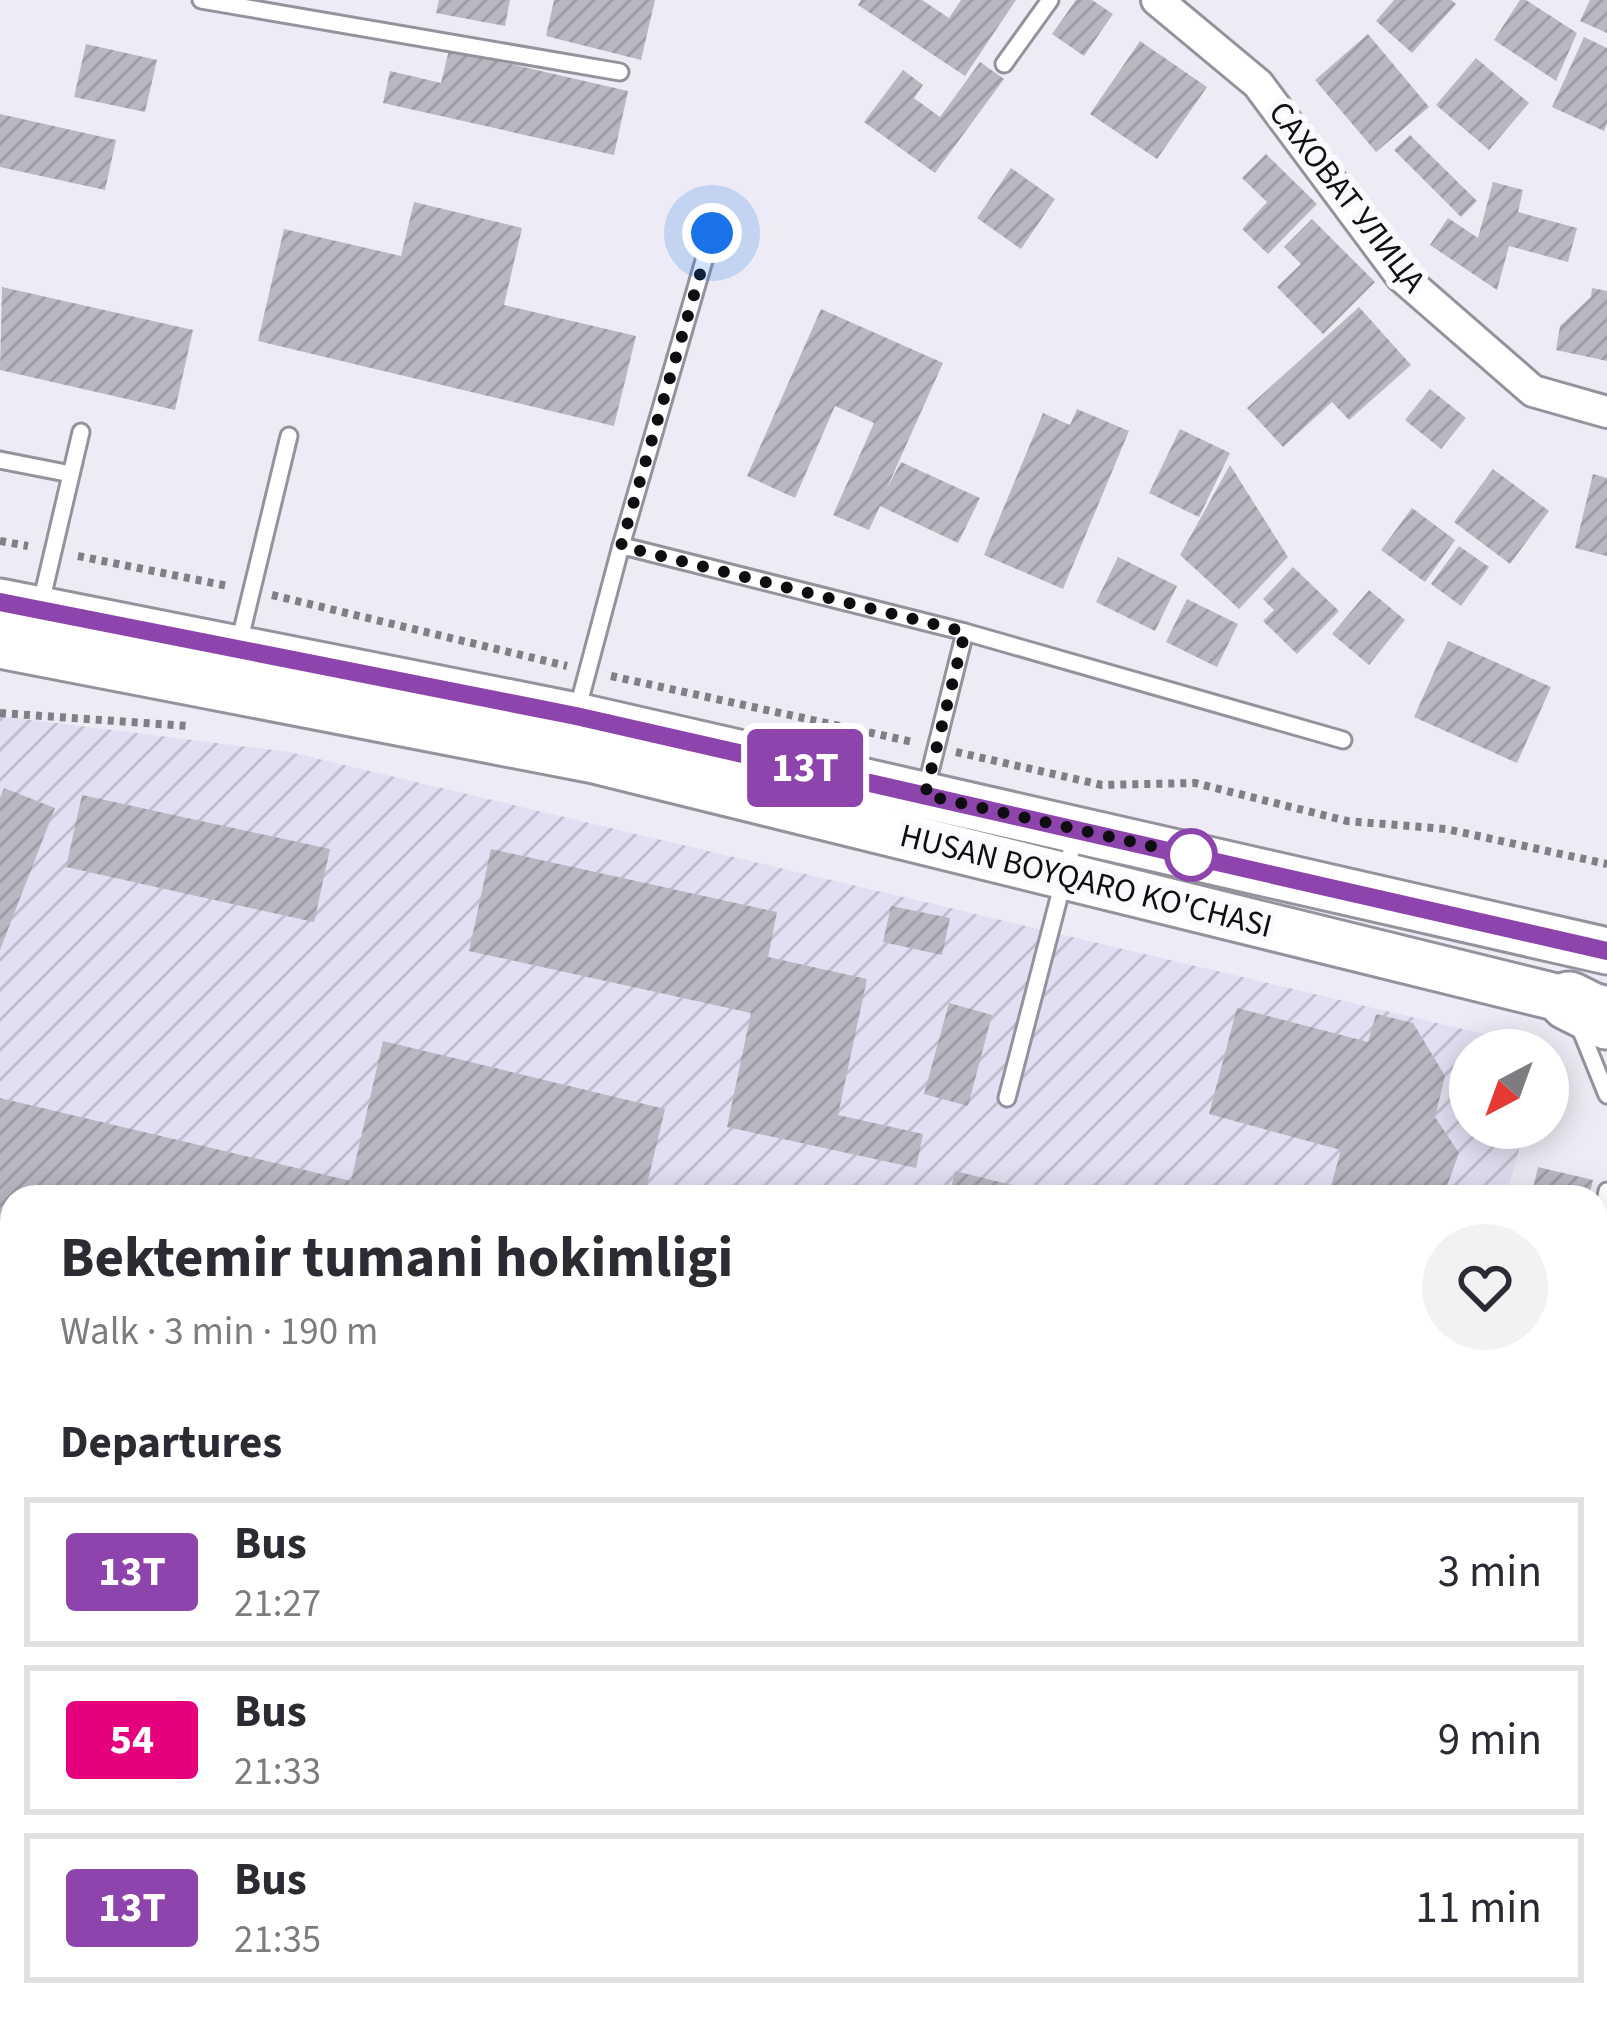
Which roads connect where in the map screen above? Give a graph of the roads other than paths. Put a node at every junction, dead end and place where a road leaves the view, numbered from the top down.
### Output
1 (201, 0) edge
2 (1050, 0) edge
3 (1157, 0) edge
4 (1004, 64) dead end
5 (620, 72) dead end
6 (712, 233) dead end
7 (1607, 412) edge
8 (81, 432) dead end
9 (289, 436) dead end
10 (0, 460) edge
11 (71, 473) junction
12 (621, 546) junction
13 (20, 606) edge
14 (965, 632) junction
15 (0, 645) edge
16 (237, 652) junction
17 (576, 716) junction
18 (1343, 740) dead end
19 (925, 795) junction
20 (1076, 829) junction
21 (1064, 876) junction
22 (1607, 951) edge
23 (1595, 1010) edge
24 (1607, 1095) edge
25 (1007, 1098) dead end

1 - 5 lane
2 - 4 lane
3 - 7 street, САХОВАТ УЛИЦА
6 - 12 lane
8 - 11 lane
9 - 16 lane
10 - 11 lane
11 - 13 lane
12 - 14 lane
12 - 17 lane
13 - 16 main road, HUSAN BOYQARO KO'CHASI
14 - 18 lane
14 - 19 lane
15 - 21 main road, HUSAN BOYQARO KO'CHASI
16 - 17 main road, HUSAN BOYQARO KO'CHASI
17 - 19 main road, HUSAN BOYQARO KO'CHASI
19 - 20 main road, HUSAN BOYQARO KO'CHASI
20 - 21 lane
20 - 22 main road, HUSAN BOYQARO KO'CHASI
21 - 23 main road, HUSAN BOYQARO KO'CHASI
21 - 25 lane
23 - 24 lane

